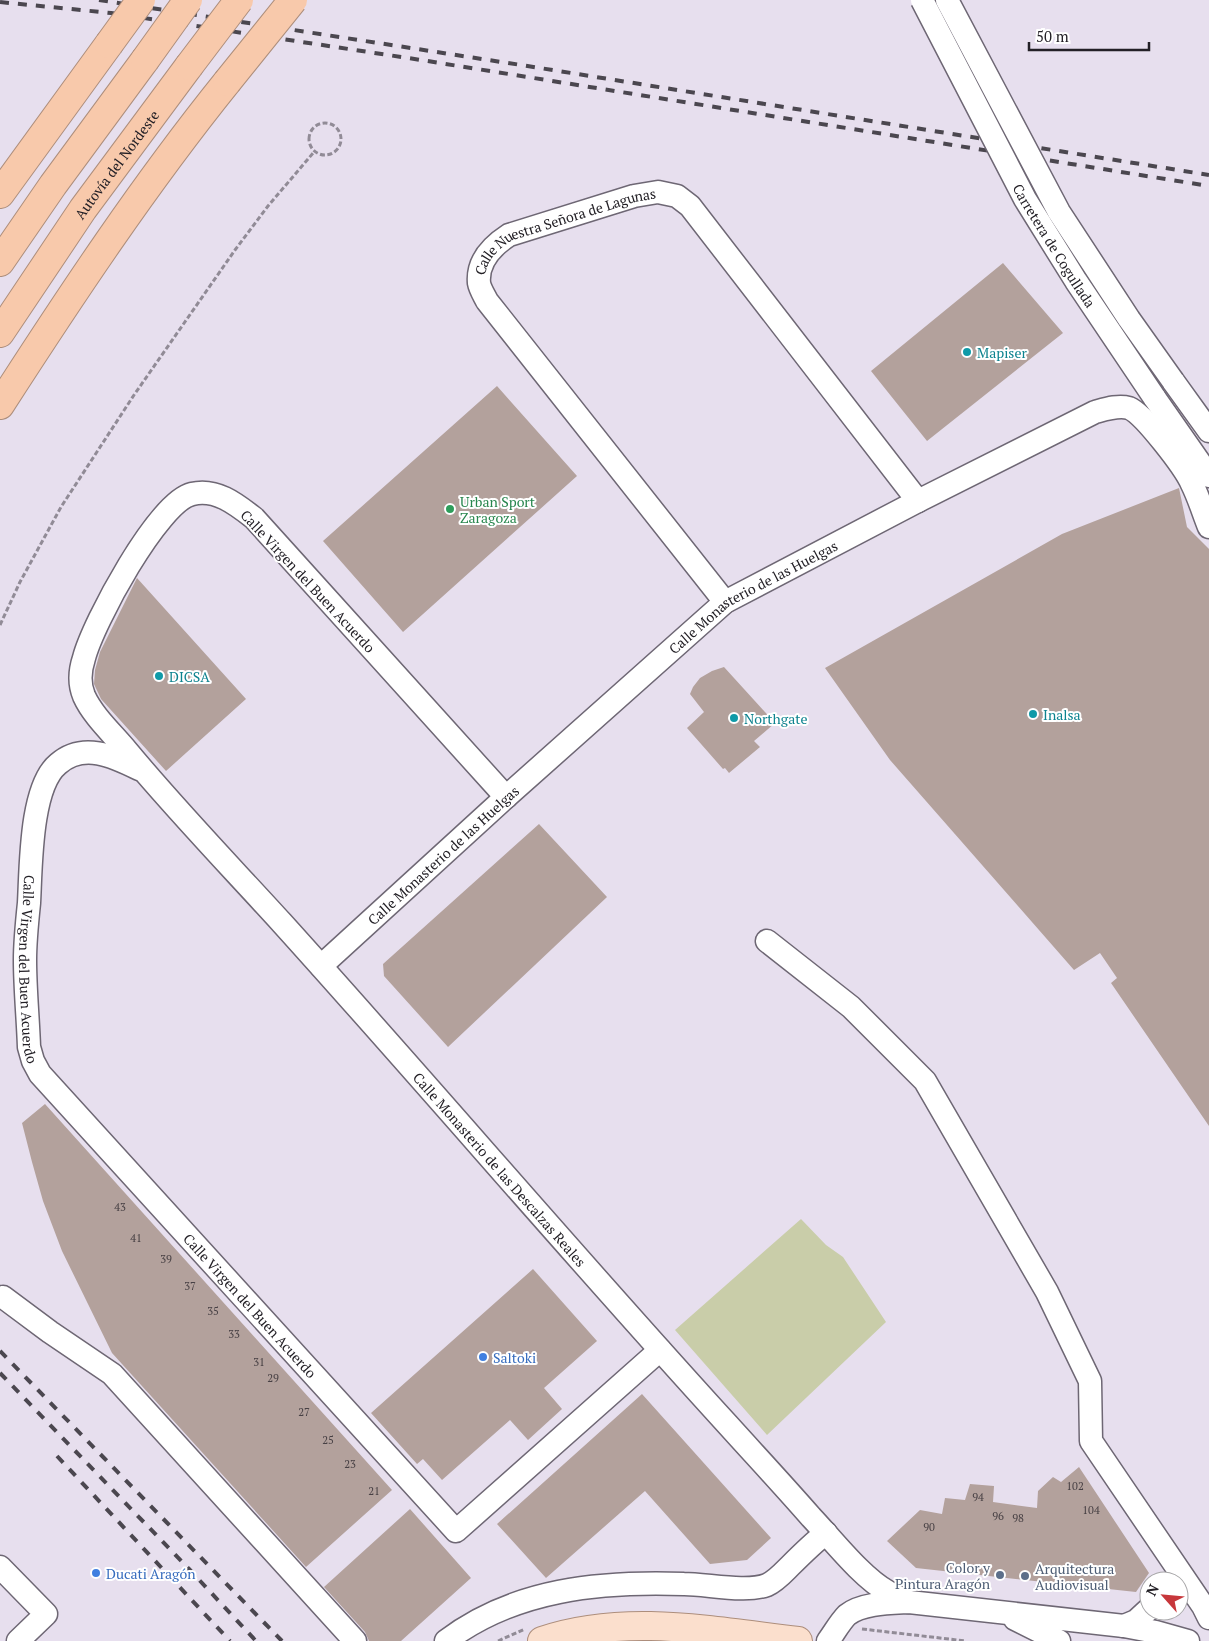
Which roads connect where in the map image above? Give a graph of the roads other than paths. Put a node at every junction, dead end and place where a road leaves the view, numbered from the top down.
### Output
1 (142, 0) edge
2 (188, 0) edge
3 (239, 0) edge
4 (294, 0) edge
5 (922, 0) edge
6 (947, 0) edge
7 (0, 194) edge
8 (0, 262) edge
9 (0, 333) edge
10 (0, 405) edge
11 (1209, 431) edge
12 (1209, 476) edge
13 (918, 501) junction
14 (1207, 522) edge
15 (725, 602) junction
16 (145, 773) junction
17 (506, 797) junction
18 (766, 941) dead end
19 (321, 966) junction
20 (2, 1297) dead end
21 (660, 1350) junction
22 (826, 1533) junction
23 (1166, 1553) junction
24 (855, 1564) junction
25 (0, 1567) edge
26 (1168, 1571) edge
27 (909, 1602) junction
28 (1002, 1612) junction
29 (847, 1616) junction
30 (1139, 1618) edge
31 (1209, 1618) edge
32 (1124, 1626) junction
33 (18, 1641) edge
34 (355, 1641) edge
35 (446, 1641) edge
36 (542, 1641) edge
37 (798, 1641) edge
38 (828, 1641) edge
39 (1059, 1641) edge
40 (1188, 1641) edge

1 - 7 highway, bridge
2 - 8 highway, bridge
3 - 9 highway, Autovía del Nordeste, bridge
4 - 10 highway, bridge
5 - 12 street, Carretera de Cogullada, bridge
6 - 11 street, Carretera de Cogullada, bridge
13 - 14 street, Calle Monasterio de las Huelgas
13 - 15 street, Calle Monasterio de las Huelgas
13 - 15 street, Calle Nuestra Señora de Lagunas
15 - 17 street, Calle Monasterio de las Huelgas
16 - 17 street, Calle Virgen del Buen Acuerdo
16 - 19 street, Calle Monasterio de las Descalzas Reales
16 - 21 street, Calle Virgen del Buen Acuerdo
17 - 19 street, Calle Monasterio de las Huelgas
18 - 23 street
19 - 21 street, Calle Monasterio de las Descalzas Reales
20 - 34 street
21 - 22 street, Calle Monasterio de las Descalzas Reales
22 - 24 street, Calle Monasterio de las Descalzas Reales
22 - 35 street
23 - 26 street
23 - 31 street
24 - 27 street, Calle Monasterio de las Descalzas Reales
24 - 29 street
25 - 33 street
27 - 28 street
27 - 29 street
28 - 32 street
28 - 39 street
29 - 38 street
30 - 32 street
32 - 40 street
36 - 37 main road

